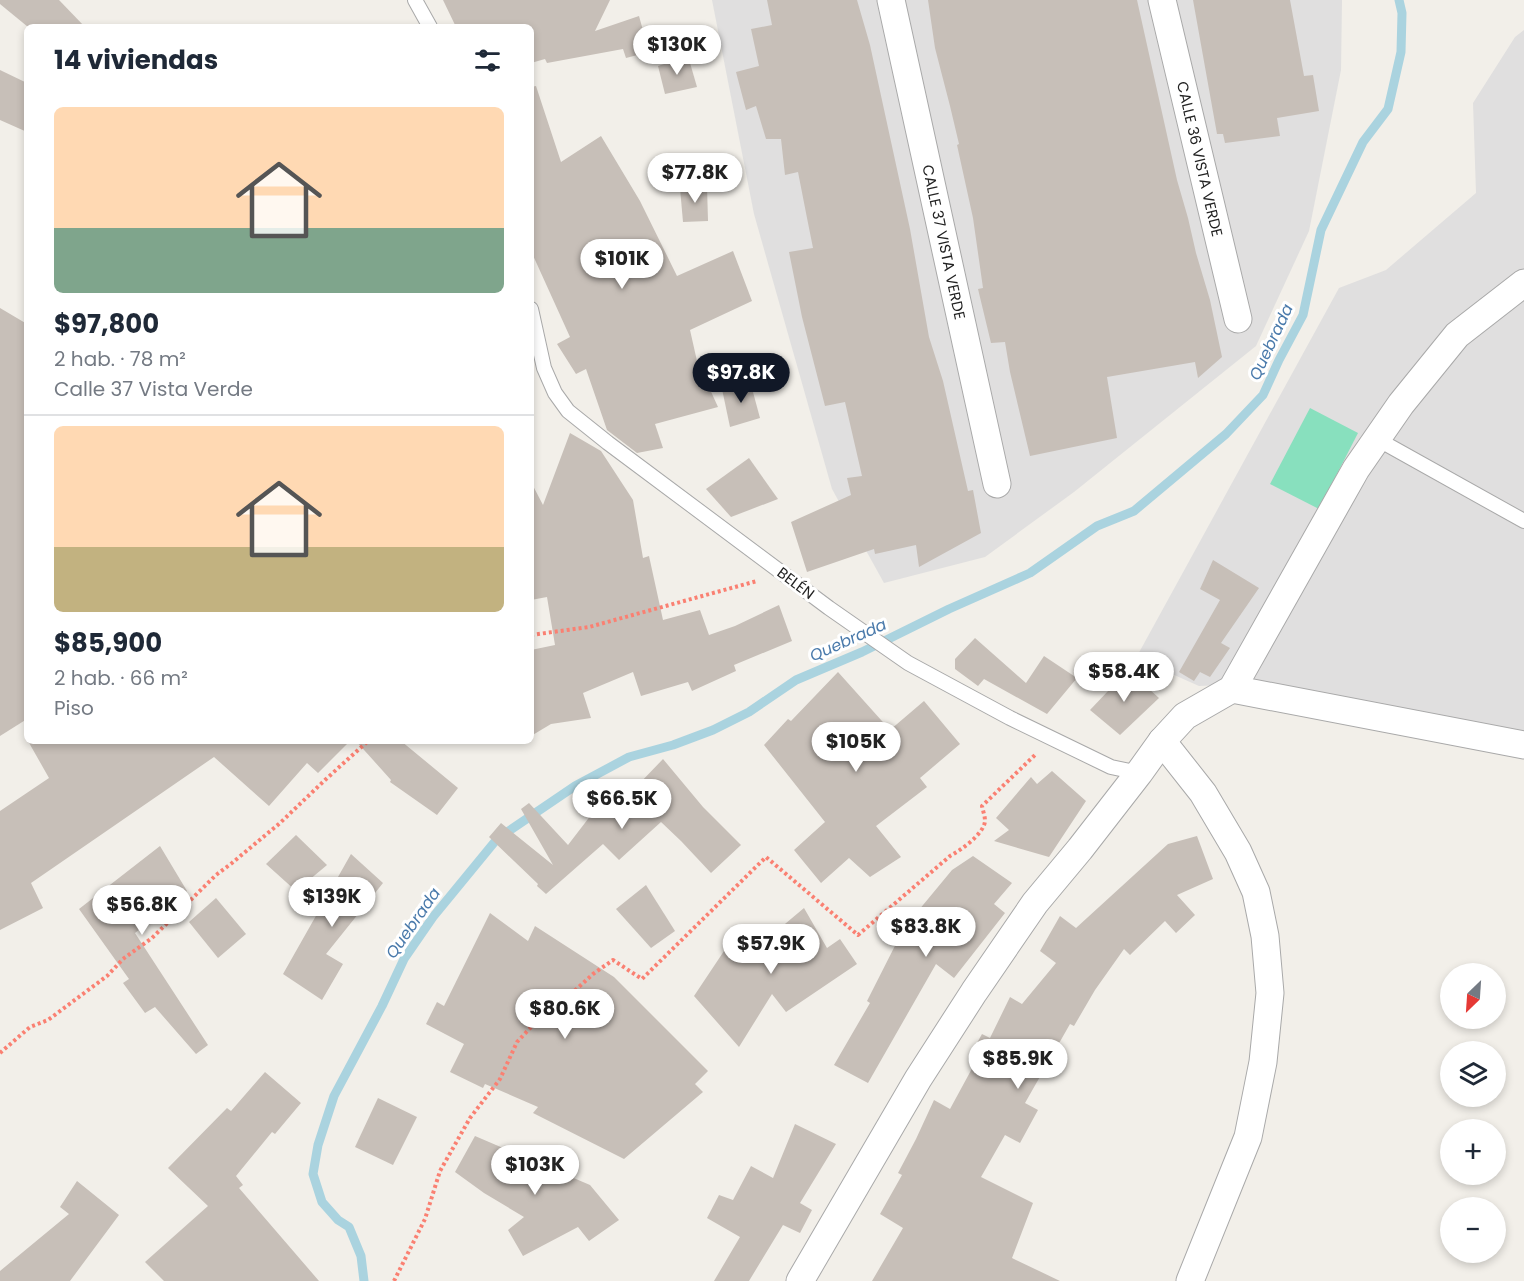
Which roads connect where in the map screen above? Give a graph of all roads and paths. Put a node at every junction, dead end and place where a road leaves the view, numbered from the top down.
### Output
1 (415, 0) edge
2 (891, 0) edge
3 (1162, 0) edge
4 (428, 24) edge
5 (1524, 283) edge
6 (1238, 319) dead end
7 (534, 323) edge
8 (1377, 439) junction
9 (997, 484) dead end
10 (1524, 521) edge
11 (783, 573) junction
12 (534, 635) edge
13 (1232, 689) junction
14 (1053, 738) junction
15 (1162, 741) junction
16 (365, 744) edge
17 (1524, 745) edge
18 (1139, 773) junction
19 (0, 1053) edge
20 (394, 1281) edge
21 (800, 1281) edge
22 (1190, 1281) edge

1 - 4 lane
2 - 9 street, CALLE 37 VISTA VERDE
3 - 6 street, CALLE 36 VISTA VERDE
5 - 8 street
7 - 11 lane, BELÉN
8 - 10 lane
8 - 13 street
11 - 12 path
11 - 14 lane, BELÉN
13 - 15 street
13 - 17 street
14 - 18 lane, BELÉN
14 - 20 path
15 - 18 street
15 - 22 street
16 - 19 path
18 - 21 street

